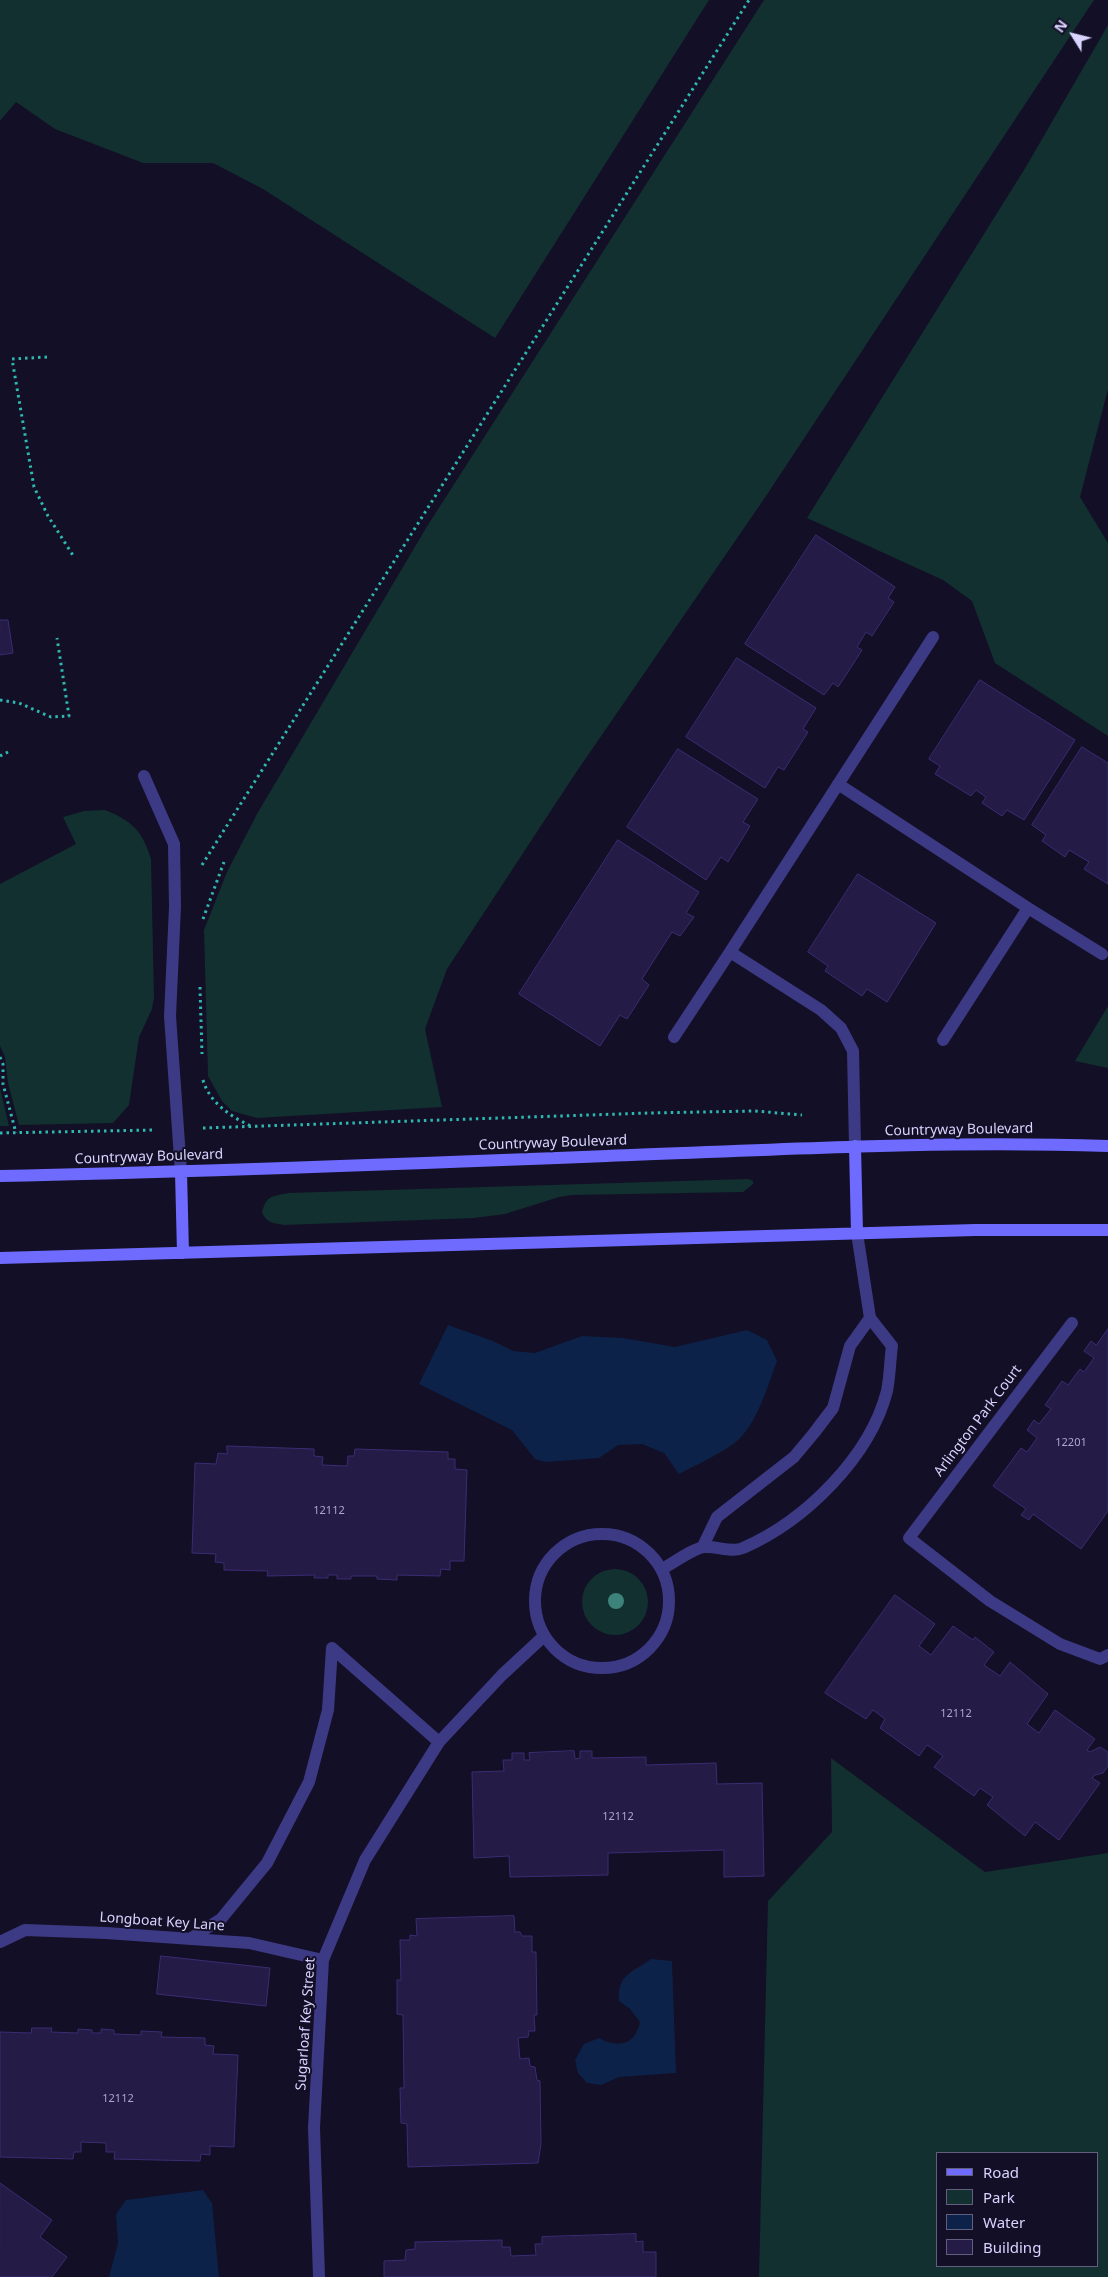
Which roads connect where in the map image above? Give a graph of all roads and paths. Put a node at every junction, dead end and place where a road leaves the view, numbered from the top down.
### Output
1 (750, 0) edge
2 (47, 357) dead end
3 (74, 557) dead end
4 (933, 637) dead end
5 (57, 638) dead end
6 (0, 700) edge
7 (8, 752) dead end
8 (0, 756) edge
9 (144, 776) dead end
10 (838, 784) junction
11 (224, 862) dead end
12 (202, 866) dead end
13 (1028, 908) junction
14 (202, 920) dead end
15 (730, 952) junction
16 (1102, 954) dead end
17 (200, 978) dead end
18 (674, 1037) dead end
19 (943, 1040) dead end
20 (0, 1057) edge
21 (202, 1061) dead end
22 (203, 1075) dead end
23 (802, 1115) dead end
24 (251, 1126) junction
25 (239, 1127) dead end
26 (105, 1131) dead end
27 (0, 1133) edge
28 (16, 1133) junction
29 (855, 1146) junction
30 (1108, 1146) edge
31 (182, 1172) junction
32 (0, 1176) edge
33 (1108, 1230) edge
34 (857, 1233) junction
35 (183, 1253) junction
36 (0, 1258) edge
37 (870, 1318) junction
38 (1072, 1322) dead end
39 (703, 1546) junction
40 (662, 1569) junction
41 (544, 1636) junction
42 (1108, 1655) edge
43 (439, 1742) junction
44 (190, 1939) junction
45 (0, 1942) edge
46 (323, 1960) junction
47 (319, 2277) edge

1 - 12 path
2 - 3 path
4 - 10 street
5 - 6 path
7 - 8 path
9 - 31 street
10 - 13 street
10 - 15 street
11 - 14 path
13 - 16 street
13 - 19 street
15 - 18 street
15 - 29 street
17 - 21 path
20 - 28 path
22 - 24 path
23 - 24 path
24 - 25 path
26 - 28 path
27 - 28 path
29 - 30 street, Countryway Boulevard
29 - 31 street, Countryway Boulevard
29 - 34 street
31 - 32 street, Countryway Boulevard
31 - 35 street
33 - 34 street
34 - 35 street
34 - 37 street
35 - 36 street
37 - 39 street
37 - 39 street
38 - 42 street, Arlington Park Court
39 - 40 street
40 - 41 street
40 - 41 street
41 - 43 street, Sugarloaf Key Street
43 - 44 street
43 - 46 street, Sugarloaf Key Street
44 - 45 street, Longboat Key Lane
44 - 46 street, Longboat Key Lane
46 - 47 street, Sugarloaf Key Street

